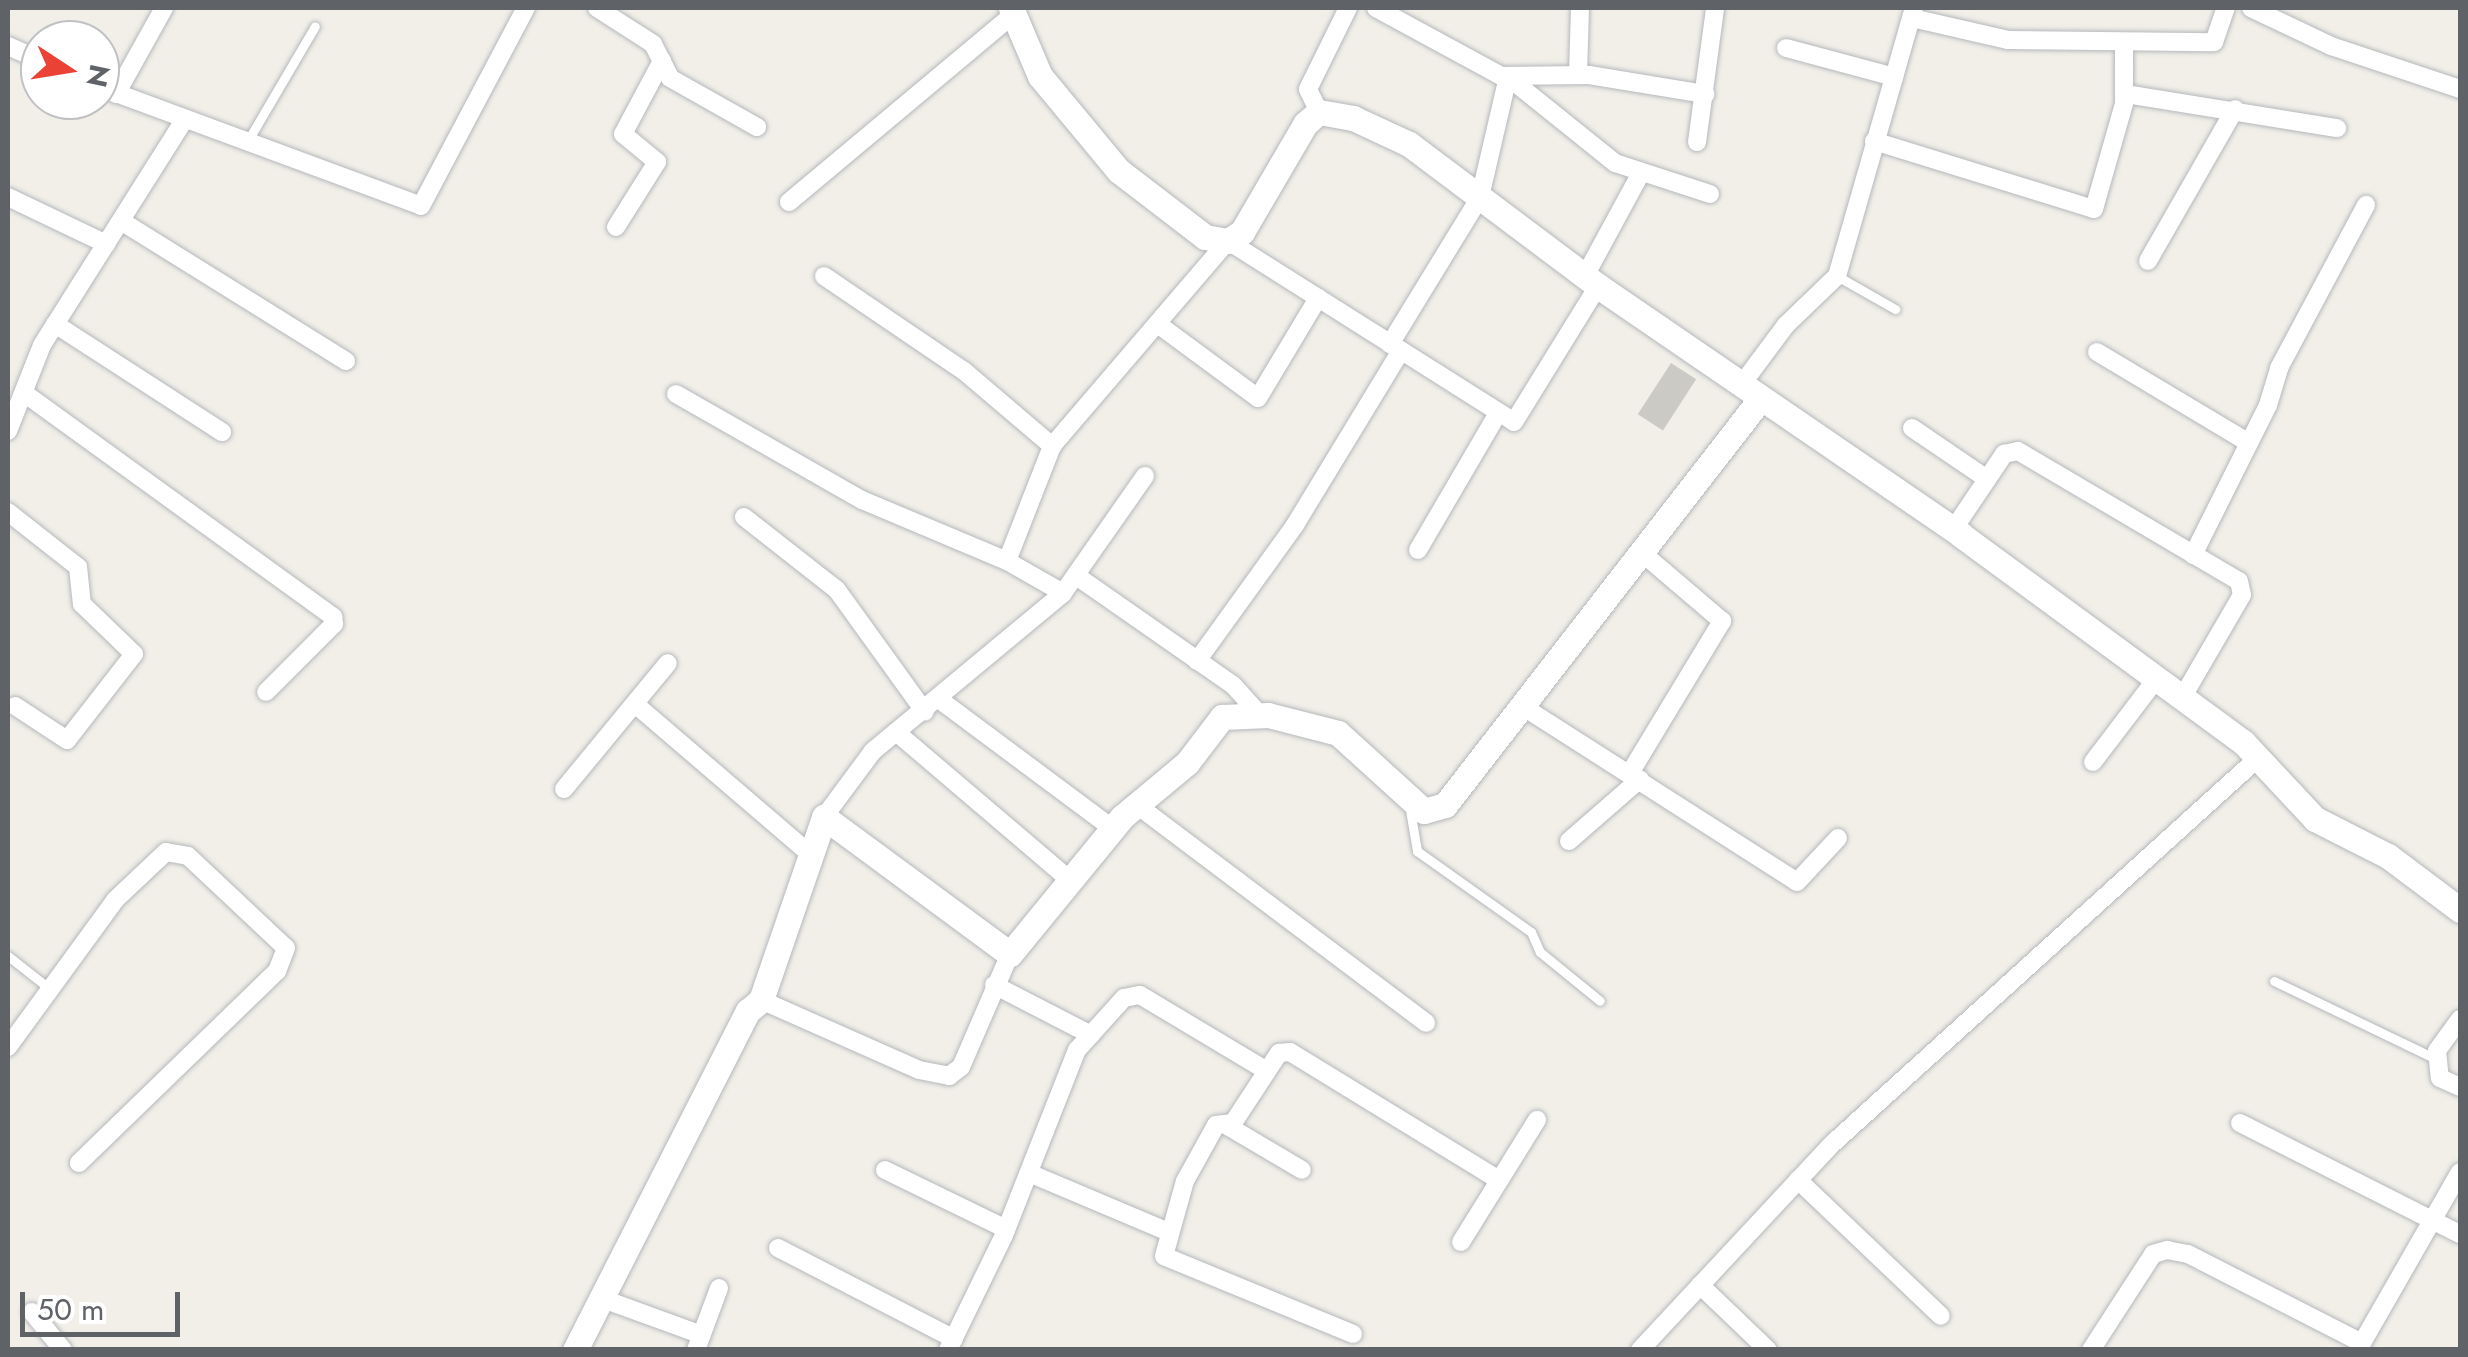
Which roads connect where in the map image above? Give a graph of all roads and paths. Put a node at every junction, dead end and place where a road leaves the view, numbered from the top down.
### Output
1 (164, 8) edge
2 (526, 8) edge
3 (597, 8) edge
4 (1348, 8) edge
5 (1376, 8) edge
6 (1580, 8) edge
7 (1715, 8) edge
8 (2226, 8) edge
9 (2251, 8) edge
10 (1012, 11) edge
11 (1913, 12) edge
12 (315, 26) dead end
13 (2124, 42) junction
14 (1786, 48) dead end
15 (662, 61) junction
16 (120, 73) edge
17 (1578, 75) junction
18 (1508, 77) junction
19 (1894, 77) junction
20 (2460, 89) edge
21 (1705, 94) junction
22 (2126, 94) junction
23 (120, 95) edge
24 (2236, 110) junction
25 (1319, 112) junction
26 (185, 119) junction
27 (757, 127) dead end
28 (2337, 128) dead end
29 (1874, 141) junction
30 (247, 142) junction
31 (1697, 142) dead end
32 (1641, 173) junction
33 (1710, 194) dead end
34 (8, 197) edge
35 (1480, 197) junction
36 (789, 202) dead end
37 (2366, 205) dead end
38 (121, 221) junction
39 (616, 228) dead end
40 (1228, 241) junction
41 (106, 244) junction
42 (2148, 261) dead end
43 (824, 276) dead end
44 (1837, 276) junction
45 (1592, 281) junction
46 (1318, 298) junction
47 (1895, 309) dead end
48 (55, 324) junction
49 (1159, 325) junction
50 (1396, 348) junction
51 (2097, 352) dead end
52 (346, 361) dead end
53 (1751, 391) junction
54 (24, 393) junction
55 (676, 394) dead end
56 (1498, 413) junction
57 (1912, 428) dead end
58 (8, 431) edge
59 (222, 432) dead end
60 (2249, 442) junction
61 (1052, 446) junction
62 (1144, 476) dead end
63 (1987, 479) junction
64 (8, 512) edge
65 (744, 516) dead end
66 (1953, 530) junction
67 (1418, 550) dead end
68 (1641, 552) junction
69 (2193, 555) junction
70 (1007, 561) junction
71 (1078, 577) junction
72 (1063, 594) junction
73 (1197, 661) junction
74 (668, 663) dead end
75 (2154, 682) junction
76 (266, 692) dead end
77 (2182, 700) junction
78 (635, 704) junction
79 (15, 706) dead end
80 (932, 706) junction
81 (1522, 706) junction
82 (1259, 714) junction
83 (896, 732) junction
84 (2258, 758) junction
85 (2093, 762) dead end
86 (1634, 776) junction
87 (564, 789) dead end
88 (1409, 801) junction
89 (1136, 805) junction
90 (824, 817) junction
91 (1113, 829) junction
92 (1838, 838) dead end
93 (1569, 841) dead end
94 (811, 855) junction
95 (1071, 882) junction
96 (2460, 910) edge
97 (1010, 954) junction
98 (8, 956) edge
99 (2274, 980) dead end
100 (994, 985) junction
101 (50, 989) junction
102 (761, 1000) junction
103 (1600, 1001) dead end
104 (2460, 1019) edge
105 (1426, 1023) dead end
106 (1091, 1034) junction
107 (8, 1047) edge
108 (2438, 1060) junction
109 (1267, 1072) junction
110 (2460, 1086) edge
111 (1536, 1120) dead end
112 (2240, 1123) dead end
113 (1226, 1125) junction
114 (79, 1163) dead end
115 (885, 1170) dead end
116 (1302, 1170) dead end
117 (1029, 1172) junction
118 (2460, 1172) edge
119 (1499, 1180) junction
120 (1798, 1180) junction
121 (2432, 1220) junction
122 (1006, 1228) junction
123 (1166, 1231) junction
124 (2460, 1234) edge
125 (1461, 1242) dead end
126 (778, 1248) dead end
127 (1700, 1285) junction
128 (719, 1288) dead end
129 (603, 1299) junction
130 (32, 1312) dead end
131 (1941, 1316) dead end
132 (1353, 1334) dead end
133 (699, 1342) edge
134 (951, 1344) edge
135 (2368, 1346) edge
136 (63, 1350) edge
137 (575, 1350) edge
138 (1640, 1350) edge
139 (1768, 1350) edge
140 (2091, 1350) edge

1 - 16 street
2 - 30 street
3 - 15 street
4 - 25 street
5 - 18 street
6 - 17 street
7 - 21 street
8 - 13 street
9 - 20 street
10 - 36 street
10 - 40 street
11 - 13 street
11 - 19 street
12 - 30 lane
13 - 22 street
14 - 19 street
15 - 27 street
15 - 39 street
17 - 18 street
17 - 21 street
18 - 32 street
18 - 35 street
19 - 29 street
21 - 31 street
22 - 24 street
22 - 29 street
23 - 26 street
24 - 28 street
24 - 42 street
25 - 35 street
25 - 40 street
26 - 30 street
26 - 38 street
29 - 44 street
32 - 33 street
32 - 45 street
34 - 41 street
35 - 45 street
35 - 50 street
37 - 60 street
38 - 41 street
38 - 52 street
40 - 46 street
40 - 49 street
41 - 48 street
43 - 61 street
44 - 47 lane
44 - 53 street
45 - 53 street
45 - 56 street
46 - 49 street
46 - 50 street
48 - 54 street
48 - 59 street
49 - 61 street
50 - 56 street
50 - 73 street
51 - 60 street
53 - 66 street
53 - 68 street
54 - 58 street
54 - 76 street
55 - 70 street
56 - 67 street
57 - 63 street
60 - 69 street
61 - 70 street
62 - 71 street
63 - 66 street
63 - 69 street
64 - 79 street
65 - 80 street
66 - 75 street
68 - 81 street
68 - 86 street
69 - 77 street
70 - 72 street
71 - 72 street
71 - 73 street
72 - 80 street
73 - 82 street
74 - 78 street
75 - 77 street
75 - 85 street
77 - 84 street
78 - 87 street
78 - 94 street
80 - 83 street
80 - 91 street
81 - 86 street
81 - 88 street
82 - 88 street
82 - 89 street
83 - 90 street
83 - 95 street
84 - 96 street
84 - 120 street
86 - 92 street
86 - 93 street
88 - 103 lane
89 - 91 street
89 - 105 street
90 - 94 street
90 - 97 street
91 - 95 street
94 - 102 street
95 - 97 street
97 - 100 street
98 - 101 lane
99 - 108 lane
100 - 102 street
100 - 106 street
101 - 107 street
101 - 114 street
102 - 129 street
104 - 108 street
106 - 109 street
106 - 117 street
108 - 110 street
109 - 113 street
109 - 119 street
111 - 119 street
112 - 121 street
113 - 116 street
113 - 123 street
115 - 122 street
117 - 122 street
117 - 123 street
118 - 121 street
119 - 125 street
120 - 127 street
120 - 131 street
121 - 124 street
121 - 135 street
122 - 134 street
123 - 132 street
126 - 134 street
127 - 138 street
127 - 139 street
128 - 133 street
129 - 133 street
129 - 137 street
130 - 136 street
135 - 140 street

